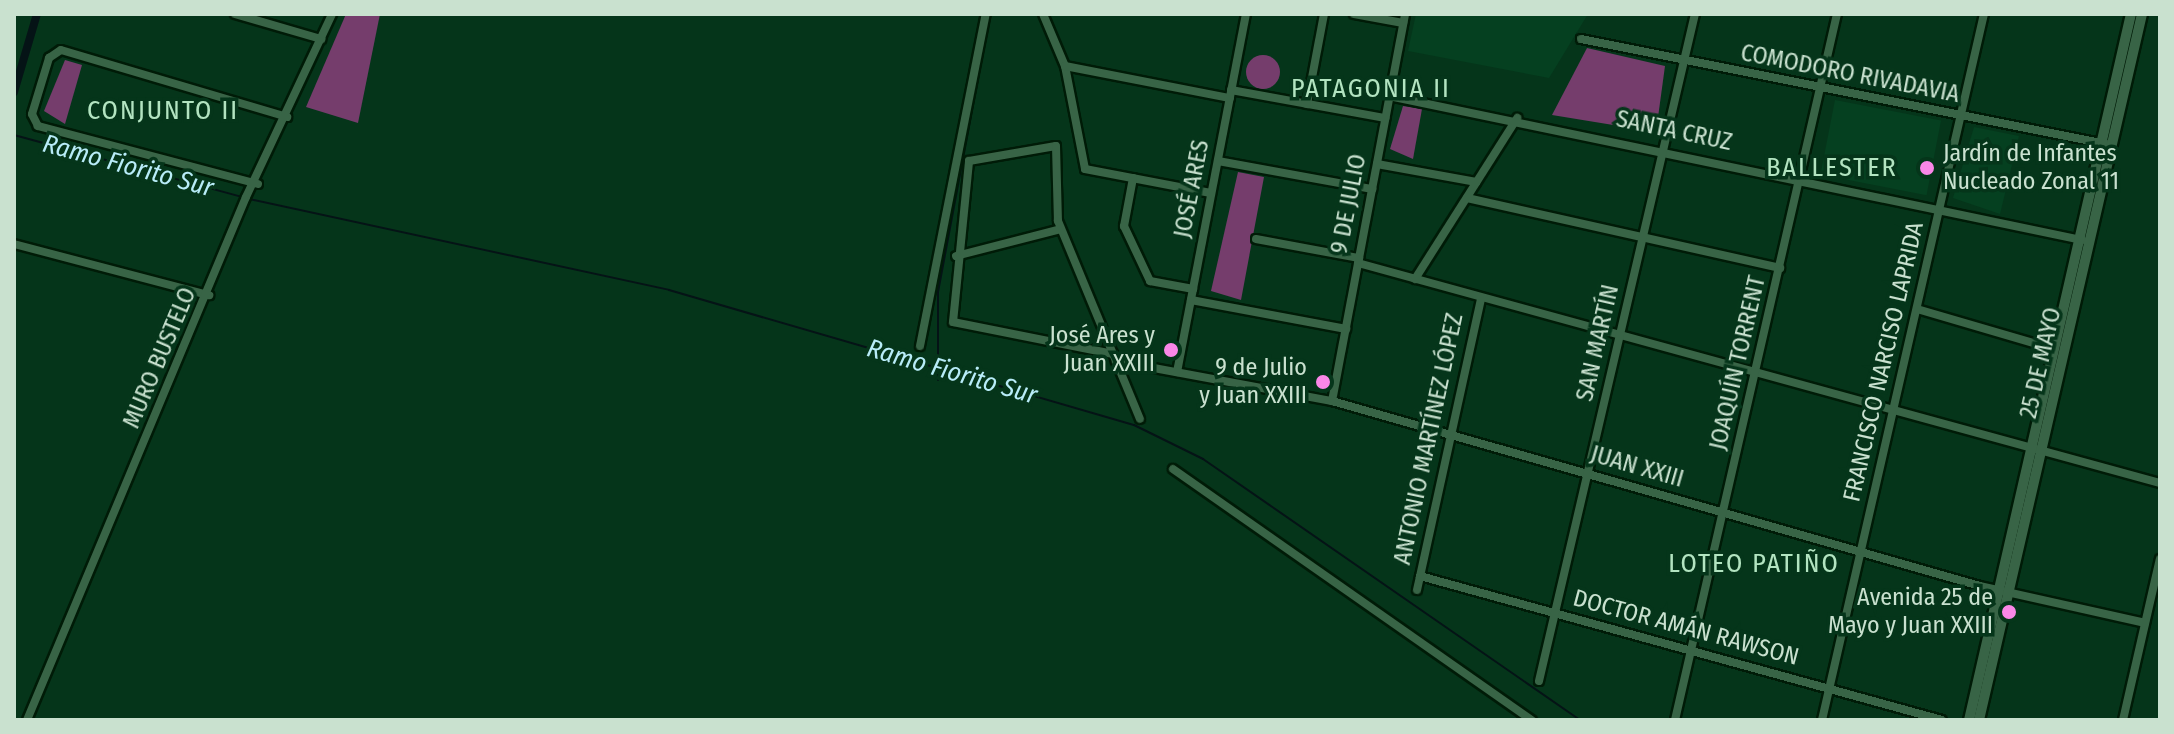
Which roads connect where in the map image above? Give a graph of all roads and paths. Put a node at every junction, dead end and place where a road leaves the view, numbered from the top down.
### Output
1 (235, 14) edge
2 (332, 14) edge
3 (986, 14) edge
4 (1043, 14) edge
5 (1246, 14) edge
6 (1324, 14) edge
7 (1354, 14) edge
8 (1695, 14) edge
9 (1837, 14) edge
10 (1984, 14) edge
11 (2131, 14) edge
12 (2142, 14) edge
13 (1404, 19) edge
14 (321, 39) junction
15 (1581, 39) dead end
16 (1685, 61) junction
17 (1065, 66) junction
18 (1822, 90) junction
19 (1230, 94) junction
20 (1389, 96) junction
21 (1307, 104) junction
22 (287, 117) junction
23 (1961, 117) junction
24 (1385, 118) junction
25 (1517, 118) junction
26 (2106, 144) junction
27 (1665, 149) junction
28 (1218, 161) junction
29 (1377, 164) junction
30 (1133, 178) junction
31 (1801, 179) junction
32 (1476, 182) junction
33 (258, 184) junction
34 (1372, 189) junction
35 (1211, 193) junction
36 (1467, 198) junction
37 (1940, 210) junction
38 (1061, 229) junction
39 (1644, 237) junction
40 (1256, 239) dead end
41 (2084, 241) junction
42 (14, 244) edge
43 (956, 256) junction
44 (1358, 261) junction
45 (1780, 268) junction
46 (1415, 279) junction
47 (1193, 289) junction
48 (209, 295) junction
49 (1481, 298) junction
50 (1191, 300) junction
51 (1917, 309) junction
52 (1346, 329) junction
53 (1620, 337) junction
54 (920, 346) dead end
55 (2054, 349) junction
56 (1115, 357) junction
57 (1177, 372) junction
58 (1756, 375) junction
59 (1332, 401) junction
60 (1893, 413) junction
61 (1140, 419) dead end
62 (1451, 435) junction
63 (2035, 454) junction
64 (1173, 469) dead end
65 (1588, 473) junction
66 (2160, 483) edge
67 (1723, 512) junction
68 (1860, 551) junction
69 (2160, 559) edge
70 (1420, 576) junction
71 (1417, 590) dead end
72 (2003, 591) junction
73 (1555, 613) junction
74 (2145, 623) junction
75 (1691, 650) junction
76 (1539, 681) dead end
77 (1829, 689) junction
78 (27, 720) edge
79 (1532, 720) edge
80 (1675, 720) edge
81 (1822, 720) edge
82 (1942, 720) edge
83 (1969, 720) edge
84 (1979, 720) edge
85 (2123, 720) edge

1 - 14 street
2 - 14 street, MURO BUSTELO
3 - 54 street
4 - 17 street
5 - 19 street, JOSÉ ARES
6 - 21 street
7 - 13 street
8 - 16 street, SAN MARTÍN
9 - 18 street, JOAQUÍN TORRENT
10 - 23 street, FRANCISCO NARCISO LAPRIDA
11 - 26 street, 25 DE MAYO
12 - 26 street, 25 DE MAYO
13 - 20 street, 9 DE JULIO
14 - 22 street, MURO BUSTELO
15 - 16 street, COMODORO RIVADAVIA
16 - 18 street, COMODORO RIVADAVIA
16 - 27 street, SAN MARTÍN
17 - 19 street
17 - 30 street
18 - 23 street, COMODORO RIVADAVIA
18 - 31 street, JOAQUÍN TORRENT
19 - 21 street
19 - 28 street, JOSÉ ARES
20 - 24 street, 9 DE JULIO
20 - 25 street, SANTA CRUZ
21 - 24 street
22 - 33 street, MURO BUSTELO
22 - 33 street
23 - 26 street, COMODORO RIVADAVIA
23 - 37 street, FRANCISCO NARCISO LAPRIDA
24 - 29 street, 9 DE JULIO
25 - 27 street, SANTA CRUZ
25 - 32 street
26 - 41 street, 25 DE MAYO
27 - 31 street, SANTA CRUZ
27 - 39 street, SAN MARTÍN
28 - 34 street
28 - 35 street, JOSÉ ARES
29 - 32 street
29 - 34 street, 9 DE JULIO
30 - 35 street
30 - 47 street
31 - 37 street, SANTA CRUZ
31 - 45 street, JOAQUÍN TORRENT
32 - 36 street
33 - 48 street, MURO BUSTELO
34 - 44 street, 9 DE JULIO
35 - 47 street, JOSÉ ARES
36 - 39 street
36 - 46 street
37 - 41 street, SANTA CRUZ
37 - 51 street, FRANCISCO NARCISO LAPRIDA
38 - 43 street
38 - 43 street
38 - 56 street
39 - 45 street
39 - 53 street, SAN MARTÍN
40 - 44 street
41 - 55 street, 25 DE MAYO
41 - 63 street, 25 DE MAYO
42 - 48 street
43 - 56 street, JUAN XXIII
44 - 46 street
44 - 52 street, 9 DE JULIO
45 - 58 street, JOAQUÍN TORRENT
46 - 49 street
47 - 50 street, JOSÉ ARES
48 - 78 street, MURO BUSTELO
49 - 53 street
49 - 62 street, ANTONIO MARTÍNEZ LÓPEZ
50 - 52 street
50 - 57 street, JOSÉ ARES
51 - 55 street
51 - 60 street, FRANCISCO NARCISO LAPRIDA
52 - 59 street, 9 DE JULIO
53 - 58 street
53 - 65 street, SAN MARTÍN
55 - 63 street, 25 DE MAYO
56 - 57 street, JUAN XXIII
56 - 61 street
57 - 59 street, JUAN XXIII
58 - 60 street
58 - 67 street, JOAQUÍN TORRENT
59 - 62 street, JUAN XXIII
60 - 63 street
60 - 68 street, FRANCISCO NARCISO LAPRIDA
62 - 65 street, JUAN XXIII
62 - 70 street, ANTONIO MARTÍNEZ LÓPEZ
63 - 66 street
63 - 72 street, 25 DE MAYO
64 - 79 street
65 - 67 street, JUAN XXIII
65 - 73 street, SAN MARTÍN
67 - 68 street, JUAN XXIII
67 - 75 street, JOAQUÍN TORRENT
68 - 72 street, JUAN XXIII
68 - 77 street, FRANCISCO NARCISO LAPRIDA
69 - 74 street
70 - 71 street, ANTONIO MARTÍNEZ LÓPEZ
70 - 73 street, DOCTOR AMÁN RAWSON
72 - 74 street, JUAN XXIII
72 - 83 street, 25 DE MAYO
72 - 84 street, 25 DE MAYO
73 - 75 street, DOCTOR AMÁN RAWSON
73 - 76 street, SAN MARTÍN
74 - 85 street
75 - 77 street, DOCTOR AMÁN RAWSON
75 - 80 street, JOAQUÍN TORRENT
77 - 81 street, FRANCISCO NARCISO LAPRIDA
77 - 82 street, DOCTOR AMÁN RAWSON

